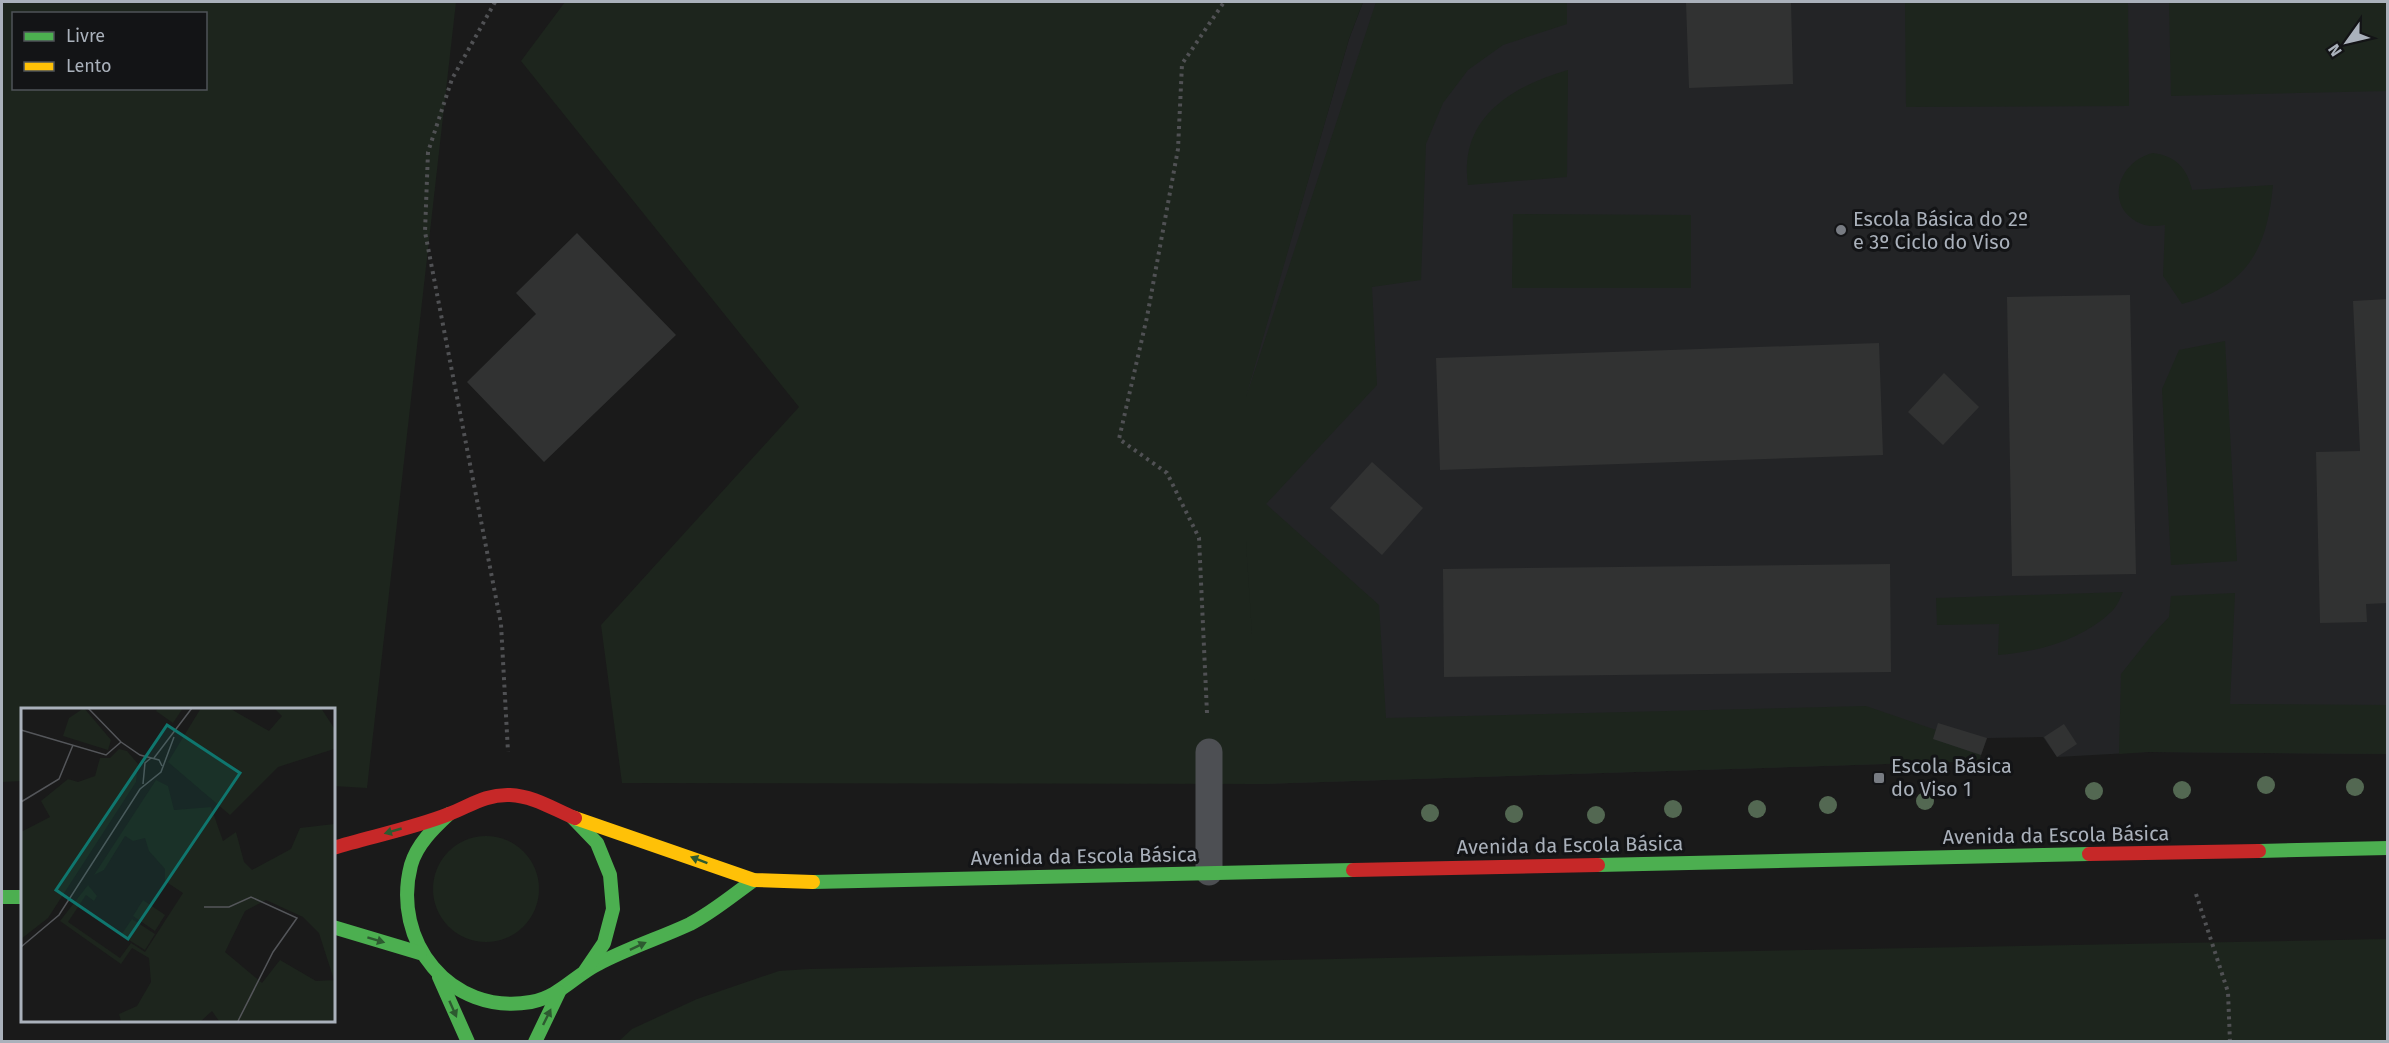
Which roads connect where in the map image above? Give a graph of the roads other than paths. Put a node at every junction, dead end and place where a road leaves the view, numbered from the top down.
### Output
1 (1209, 752) road end
2 (449, 814) junction
3 (572, 817) junction
4 (334, 848) edge
5 (2388, 848) edge
6 (1209, 872) junction
7 (754, 880) junction
8 (2, 897) edge
9 (21, 897) edge
10 (334, 927) edge
11 (420, 953) junction
12 (585, 971) junction
13 (439, 977) junction
14 (560, 992) junction
15 (468, 1041) edge
16 (536, 1041) edge

1 - 6 lane
2 - 3 street, Avenida da Escola Básica
2 -> 4 street, Avenida da Escola Básica
2 - 11 street, Avenida da Escola Básica
7 -> 3 street, Avenida da Escola Básica
3 - 12 street, Avenida da Escola Básica
5 - 6 street, Avenida da Escola Básica
6 - 7 street, Avenida da Escola Básica
12 -> 7 street, Avenida da Escola Básica
8 - 9 street
10 -> 11 street
11 - 13 street, Avenida da Escola Básica
12 - 14 street, Avenida da Escola Básica
13 - 14 street, Avenida da Escola Básica
13 -> 15 street
16 -> 14 street

